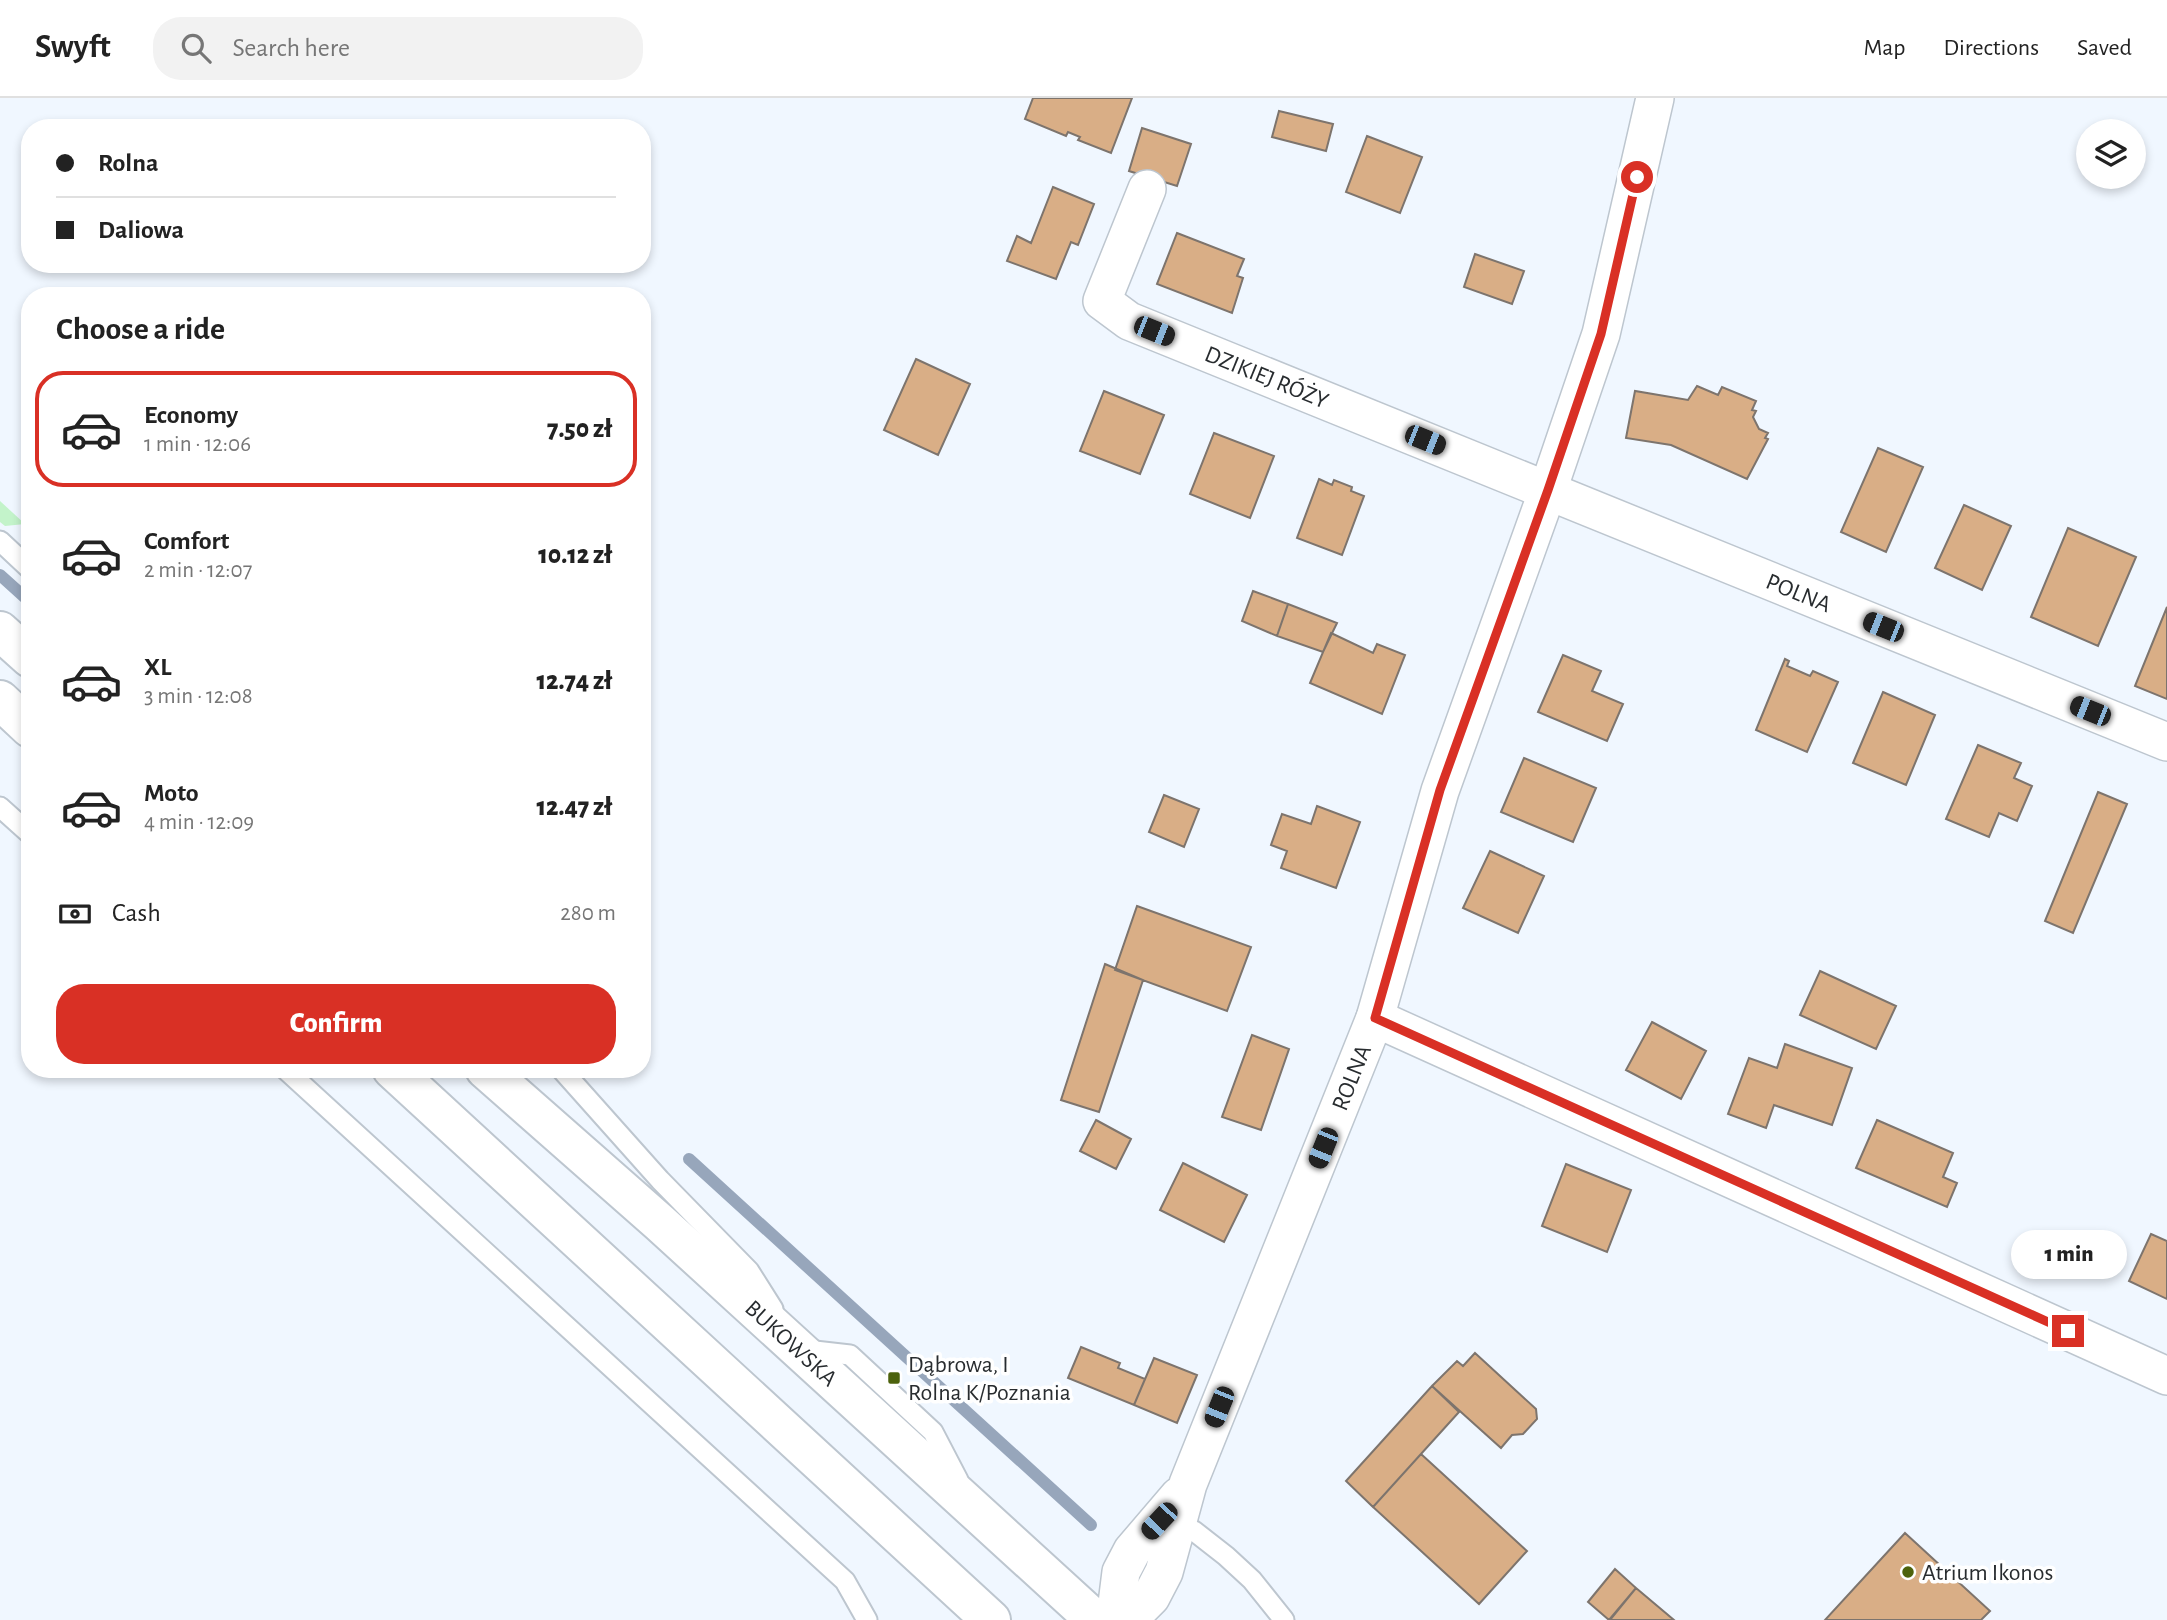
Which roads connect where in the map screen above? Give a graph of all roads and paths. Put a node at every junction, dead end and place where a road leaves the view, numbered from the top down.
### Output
1 (1656, 98) edge
2 (1147, 189) dead end
3 (1548, 490) junction
4 (0, 541) edge
5 (21, 561) edge
6 (0, 631) edge
7 (21, 650) edge
8 (0, 700) edge
9 (21, 720) edge
10 (2167, 743) edge
11 (0, 807) edge
12 (21, 826) edge
13 (1375, 1018) junction
14 (295, 1078) edge
15 (402, 1078) edge
16 (495, 1078) edge
17 (569, 1078) edge
18 (799, 1349) junction
19 (2167, 1376) edge
20 (1167, 1524) junction
21 (867, 1620) edge
22 (991, 1620) edge
23 (1095, 1620) edge
24 (1115, 1620) edge
25 (1128, 1620) edge
26 (1284, 1620) edge

1 - 3 street, ROLNA
2 - 3 street, DZIKIEJ RÓŻY
3 - 10 street, POLNA
3 - 13 street, ROLNA
4 - 5 lane
6 - 7 main road
8 - 9 main road
11 - 12 lane
13 - 19 street
13 - 20 street, ROLNA
14 - 21 lane
15 - 22 main road
16 - 18 main road, BUKOWSKA
17 - 18 lane
18 - 23 main road, BUKOWSKA
20 - 24 street, ROLNA
20 - 25 street
20 - 26 lane

